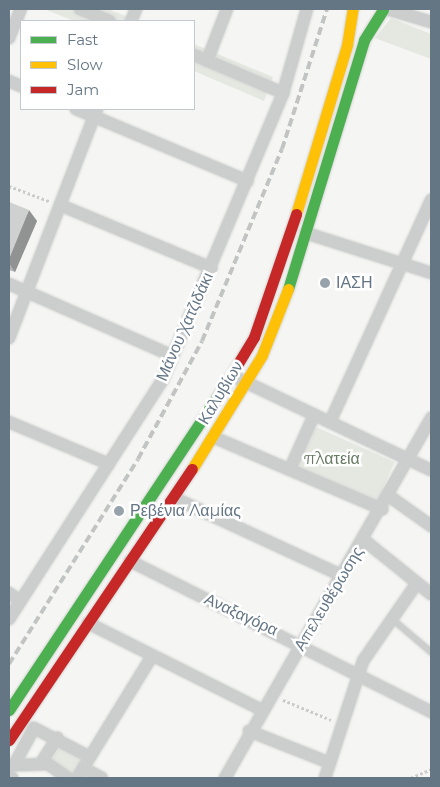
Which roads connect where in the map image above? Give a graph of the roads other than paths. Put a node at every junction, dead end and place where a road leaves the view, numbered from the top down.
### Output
1 (21, 9) edge
2 (80, 9) edge
3 (227, 9) edge
4 (307, 9) edge
5 (353, 9) edge
6 (385, 9) edge
7 (108, 20) edge
8 (376, 21) junction
9 (431, 22) edge
10 (9, 38) edge
11 (195, 55) edge
12 (207, 61) junction
13 (283, 92) junction
14 (83, 110) edge
15 (96, 112) edge
16 (247, 181) junction
17 (431, 200) edge
18 (60, 205) junction
19 (306, 232) junction
20 (403, 264) junction
21 (211, 268) junction
22 (431, 273) edge
23 (9, 284) edge
24 (27, 292) junction
25 (9, 338) edge
26 (173, 356) junction
27 (231, 376) junction
28 (246, 383) junction
29 (314, 415) junction
30 (431, 418) edge
31 (9, 422) edge
32 (330, 422) junction
33 (214, 437) junction
34 (409, 460) junction
35 (109, 464) junction
36 (290, 469) junction
37 (431, 470) edge
38 (389, 496) junction
39 (174, 498) junction
40 (382, 509) junction
41 (431, 526) edge
42 (364, 540) junction
43 (130, 561) junction
44 (343, 576) junction
45 (417, 583) junction
46 (9, 593) edge
47 (431, 594) edge
48 (20, 601) junction
49 (9, 619) edge
50 (392, 619) junction
51 (88, 623) junction
52 (302, 644) junction
53 (431, 652) edge
54 (152, 656) junction
55 (358, 672) junction
56 (9, 710) edge
57 (262, 710) junction
58 (431, 712) edge
59 (250, 731) junction
60 (57, 738) junction
61 (9, 740) edge
62 (41, 763) junction
63 (330, 763) junction
64 (83, 768) edge
65 (68, 778) edge
66 (102, 778) edge
67 (225, 778) edge
68 (325, 778) edge

1 - 10 street
2 - 7 street
3 - 12 street
4 - 13 street, Μάνου Χατζιδάκι
5 - 8 main road
5 - 27 main road, Καλυβίων
6 - 8 main road, Καλυβίων
6 - 9 street
8 - 19 main road, Καλυβίων
11 - 12 street
12 - 13 street
13 - 16 street, Μάνου Χατζιδάκι
14 - 15 street
15 - 16 street
15 - 18 street
16 - 21 street, Μάνου Χατζιδάκι
17 - 20 street
18 - 21 street
18 - 24 street
19 - 20 street
19 - 28 main road, Καλυβίων
20 - 22 street
20 - 32 street
21 - 26 street, Μάνου Χατζιδάκι
23 - 24 street
24 - 25 street
24 - 26 street
26 - 35 street, Μάνου Χατζιδάκι
27 - 28 street
27 - 56 main road, Καλυβίων
28 - 29 street
28 - 33 main road, Καλυβίων
29 - 32 street
29 - 36 street
30 - 34 street, Απελευθέρωσης
31 - 35 street
32 - 34 street
33 - 36 street
33 - 39 main road, Καλυβίων
34 - 37 street
34 - 38 street, Απελευθέρωσης
35 - 48 street, Μάνου Χατζιδάκι
36 - 40 street
38 - 40 street, Απελευθέρωσης
38 - 41 street
39 - 43 main road, Καλυβίων
39 - 44 street
40 - 42 street, Απελευθέρωσης
42 - 44 street, Απελευθέρωσης
42 - 45 street
43 - 51 main road, Καλυβίων
43 - 52 street, Αναξαγόρα
44 - 52 street, Απελευθέρωσης
45 - 47 street
45 - 50 street
46 - 48 street
48 - 49 street, Μάνου Χατζιδάκι
50 - 53 lane
50 - 55 street
51 - 54 street
51 - 61 main road, Καλυβίων
52 - 55 street, Αναξαγόρα
52 - 57 street, Απελευθέρωσης
54 - 57 street
54 - 64 street
55 - 58 street, Αναξαγόρα
55 - 63 street
57 - 59 street, Απελευθέρωσης
59 - 63 street
59 - 67 street, Απελευθέρωσης
60 - 62 street
60 - 62 street
60 - 64 street
62 - 65 street
63 - 68 street
64 - 66 street

